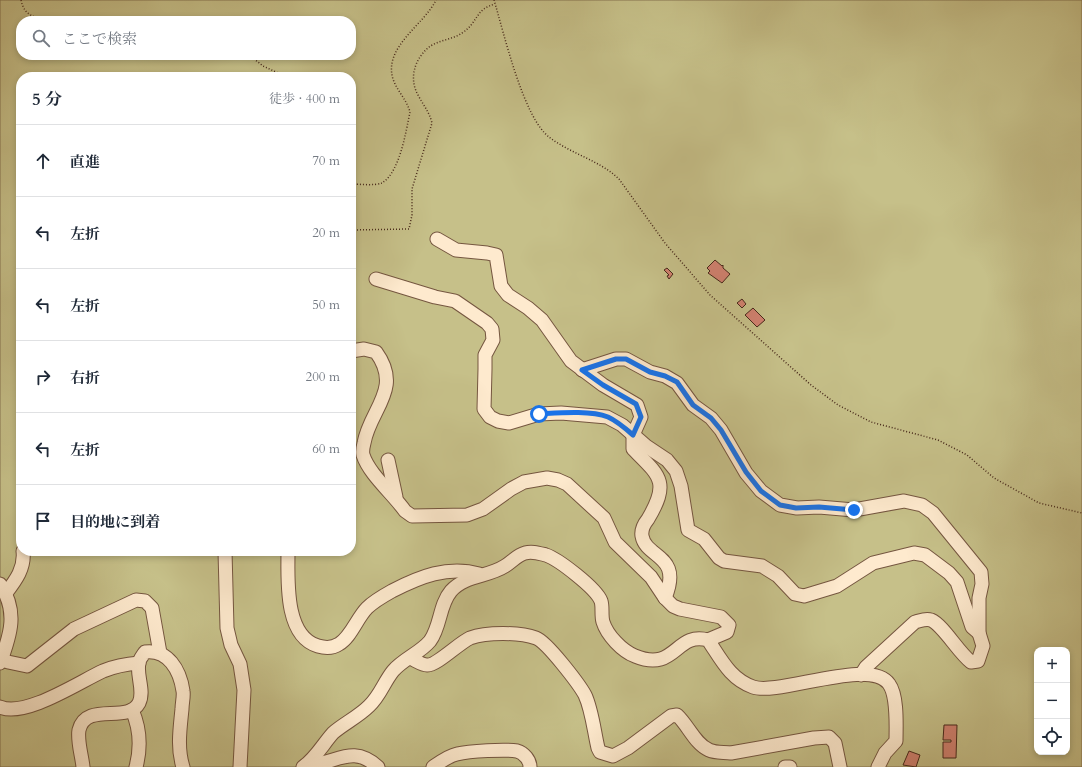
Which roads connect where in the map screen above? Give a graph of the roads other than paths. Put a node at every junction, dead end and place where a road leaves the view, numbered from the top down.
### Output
1 (437, 239) dead end
2 (376, 279) dead end
3 (356, 350) edge
4 (582, 370) junction
5 (633, 435) junction
6 (388, 460) dead end
7 (396, 499) junction
8 (24, 556) edge
9 (225, 556) edge
10 (288, 556) edge
11 (481, 574) junction
12 (3, 588) edge
13 (665, 598) junction
14 (979, 633) junction
15 (708, 640) junction
16 (160, 654) junction
17 (410, 658) junction
18 (0, 660) edge
19 (139, 663) junction
20 (861, 675) junction
21 (0, 707) edge
22 (132, 710) junction
23 (305, 766) edge
24 (83, 767) edge
25 (136, 767) edge
26 (182, 767) edge
27 (240, 767) edge
28 (378, 767) edge
29 (433, 767) edge
30 (530, 767) edge
31 (785, 767) edge
32 (790, 767) edge
33 (840, 767) edge
34 (878, 767) edge

1 - 4 street
2 - 5 street
3 - 7 street
4 - 5 street
4 - 14 street
5 - 13 street
5 - 14 street
6 - 7 street
7 - 13 street
8 - 12 street
9 - 27 street
10 - 11 street
11 - 15 street
11 - 17 street
12 - 18 street
13 - 15 street
14 - 20 street
15 - 20 street
16 - 18 street
16 - 19 street
16 - 26 street
17 - 23 street
17 - 33 street
19 - 21 street
19 - 22 street
20 - 34 street
22 - 24 street
22 - 25 street
23 - 28 street
29 - 30 street
31 - 32 street

